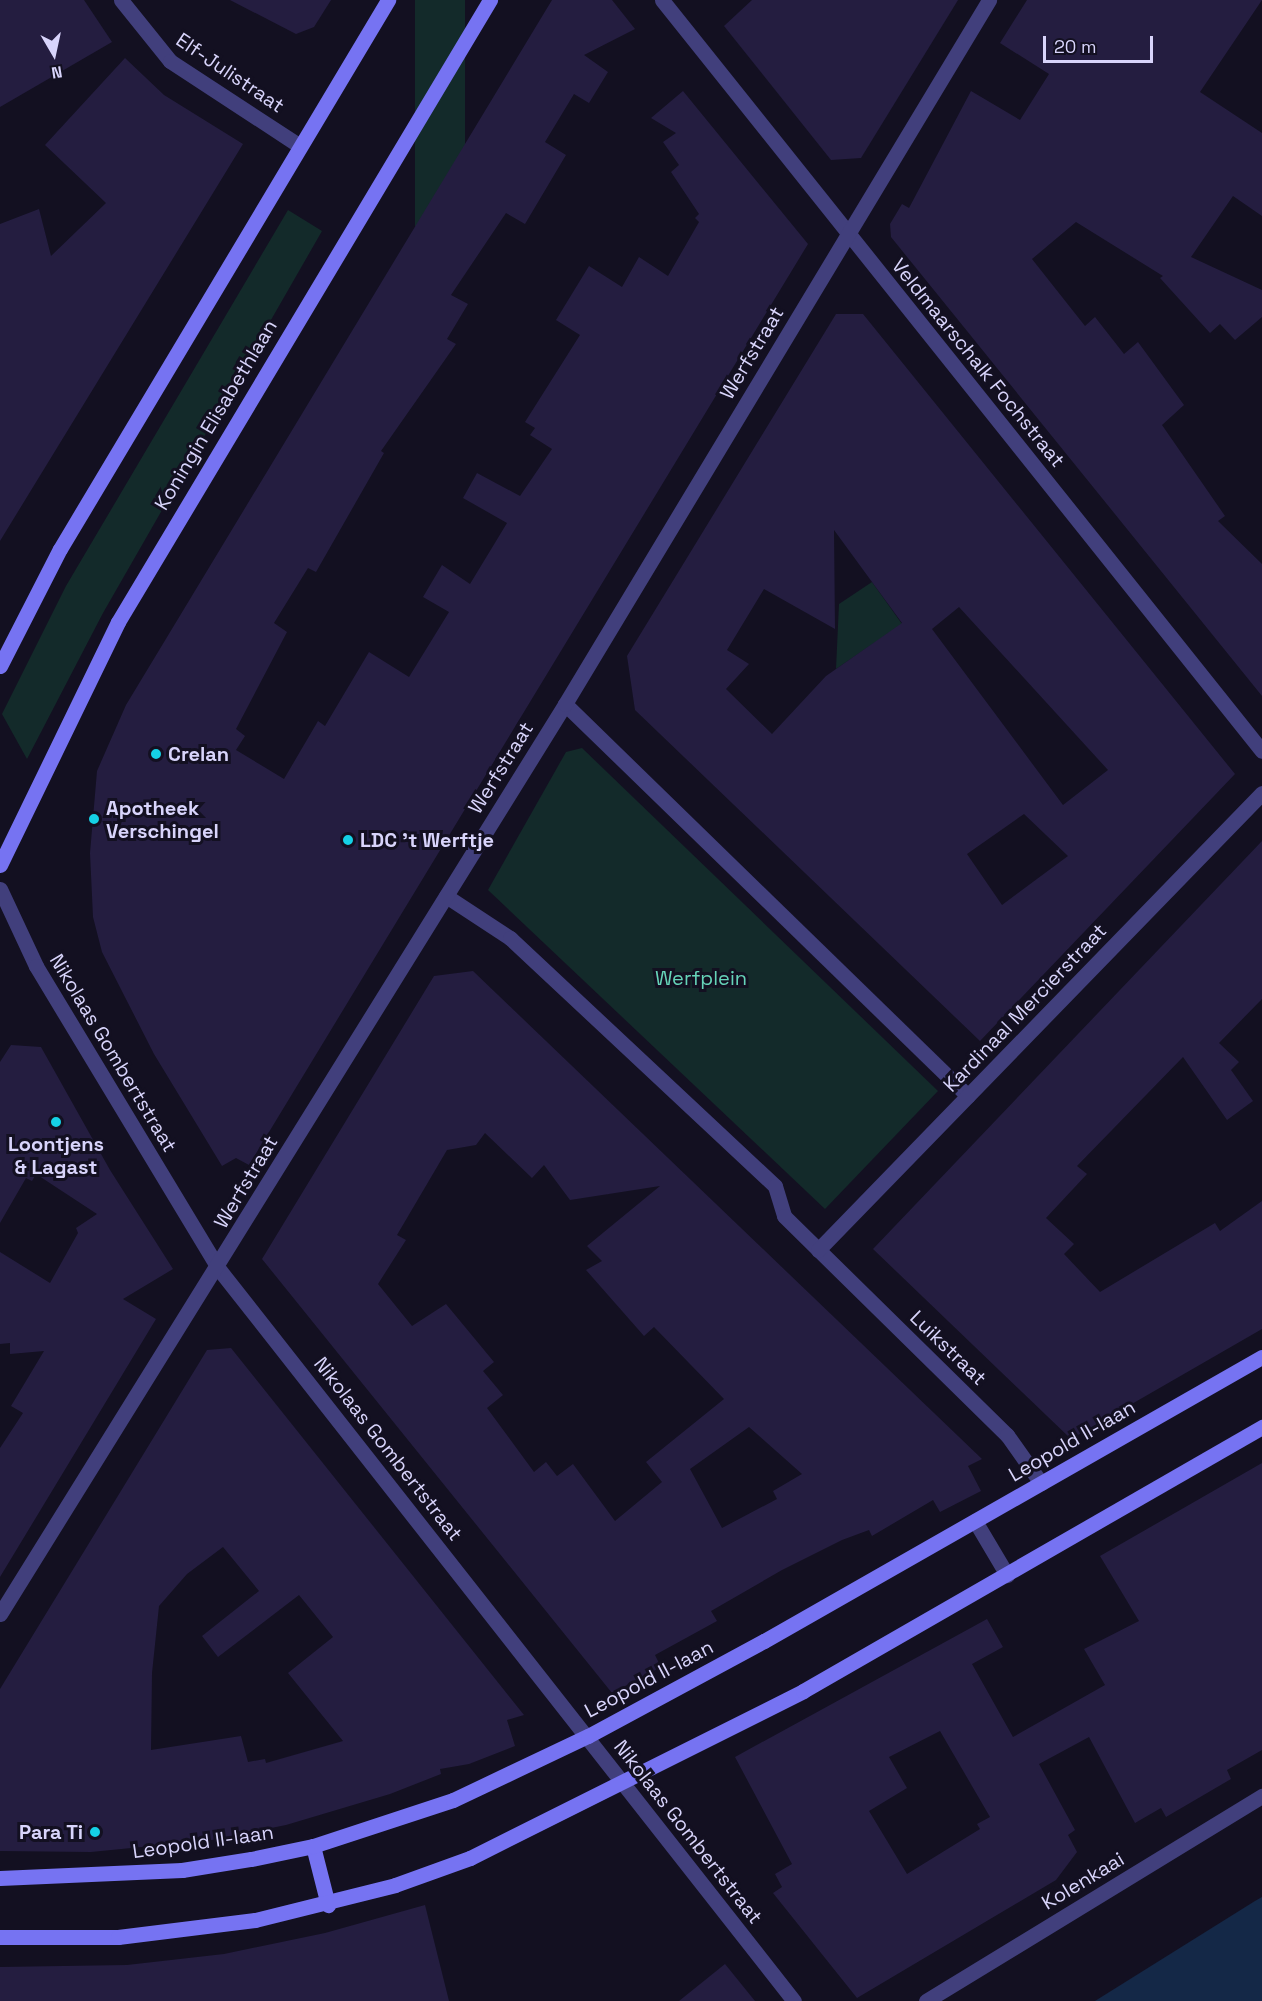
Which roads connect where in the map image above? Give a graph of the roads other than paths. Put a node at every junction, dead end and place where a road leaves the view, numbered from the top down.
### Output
1 (121, 0) edge
2 (387, 0) edge
3 (490, 0) edge
4 (662, 0) edge
5 (989, 0) edge
6 (300, 146) junction
7 (848, 234) junction
8 (0, 666) edge
9 (565, 704) junction
10 (1262, 751) edge
11 (1262, 794) edge
12 (0, 865) edge
13 (0, 889) edge
14 (446, 896) junction
15 (968, 1096) junction
16 (818, 1250) junction
17 (218, 1269) junction
18 (1262, 1357) edge
19 (1262, 1427) edge
20 (1041, 1483) junction
21 (975, 1521) junction
22 (1007, 1575) junction
23 (0, 1614) edge
24 (588, 1736) junction
25 (623, 1783) junction
26 (1262, 1796) edge
27 (313, 1846) junction
28 (0, 1878) edge
29 (328, 1905) junction
30 (0, 1937) edge
31 (794, 2001) edge
32 (926, 2001) edge

1 - 6 street, Elf-Julistraat
2 - 6 street
3 - 12 street, Koningin Elisabethlaan
4 - 7 street, Veldmaarschalk Fochstraat
5 - 7 street, Werfstraat
6 - 8 street
7 - 9 street, Werfstraat
7 - 10 street, Veldmaarschalk Fochstraat
9 - 14 street, Werfstraat
9 - 15 street
11 - 15 street, Kardinaal Mercierstraat
13 - 17 street, Nikolaas Gombertstraat
14 - 16 street
14 - 17 street, Werfstraat
15 - 16 street, Kardinaal Mercierstraat
16 - 20 street, Luikstraat
17 - 23 street, Werfstraat
17 - 24 street, Nikolaas Gombertstraat
18 - 20 street, Leopold II-laan
19 - 22 street
20 - 21 street, Leopold II-laan
21 - 22 street
21 - 24 street, Leopold II-laan
22 - 25 street
24 - 25 street, Nikolaas Gombertstraat
24 - 27 street, Leopold II-laan
25 - 29 street
25 - 31 street, Nikolaas Gombertstraat
26 - 32 street, Kolenkaai
27 - 28 street, Leopold II-laan
27 - 29 street
29 - 30 street

